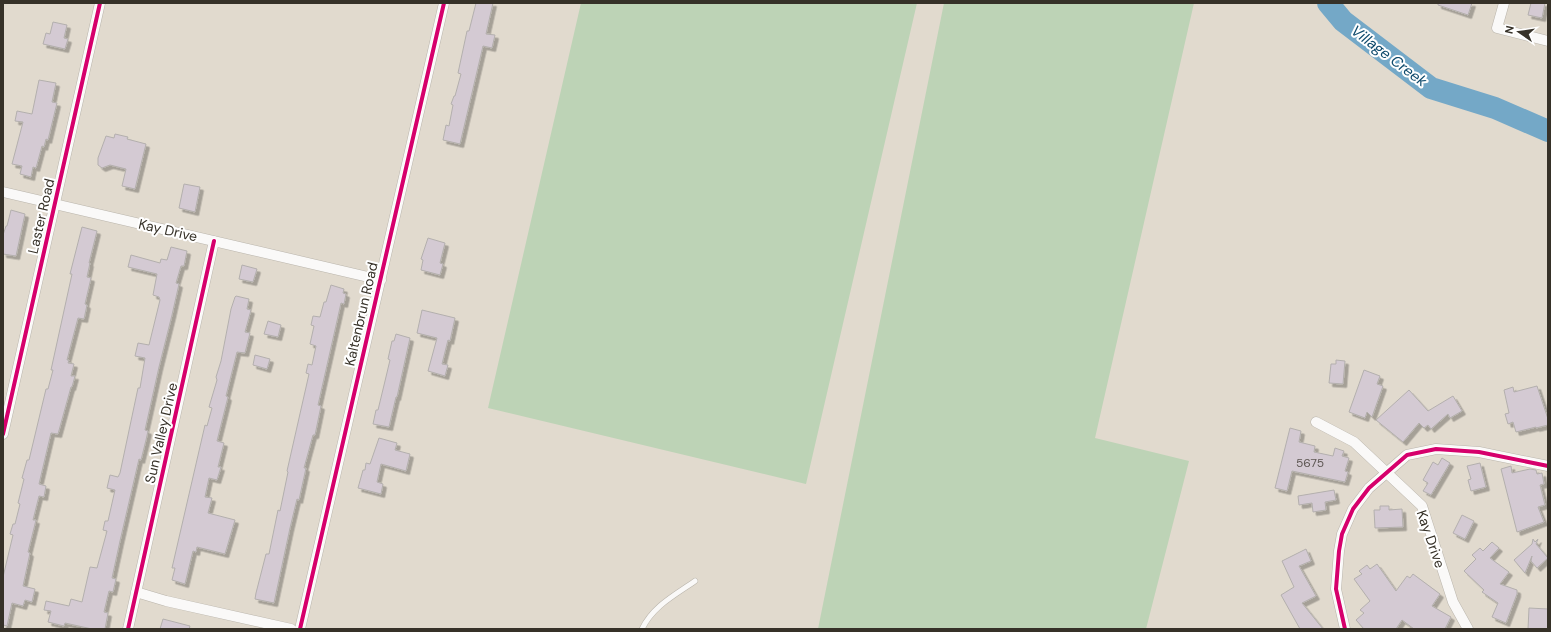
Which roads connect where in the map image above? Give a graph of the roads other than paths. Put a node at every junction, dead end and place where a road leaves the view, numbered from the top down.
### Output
1 (100, 3) edge
2 (444, 3) edge
3 (1504, 3) edge
4 (1548, 41) edge
5 (3, 192) edge
6 (55, 204) junction
7 (214, 241) junction
8 (381, 280) junction
9 (1316, 422) dead end
10 (3, 434) edge
11 (1548, 466) edge
12 (1385, 473) junction
13 (695, 581) dead end
14 (136, 592) junction
15 (128, 629) edge
16 (291, 629) edge
17 (300, 629) edge
18 (642, 629) edge
19 (1345, 629) edge
20 (1468, 629) edge

1 - 6 street, Laster Road
2 - 8 street, Kaltenbrun Road
3 - 4 street
5 - 6 street, Kay Drive
6 - 7 street, Kay Drive
6 - 10 street, Laster Road
7 - 8 street, Kay Drive
7 - 14 street, Sun Valley Drive
8 - 17 street, Kaltenbrun Road
9 - 12 street, Kay Drive
11 - 12 street
12 - 19 street
12 - 20 street, Kay Drive
13 - 18 lane
14 - 15 street, Sun Valley Drive
14 - 16 street

